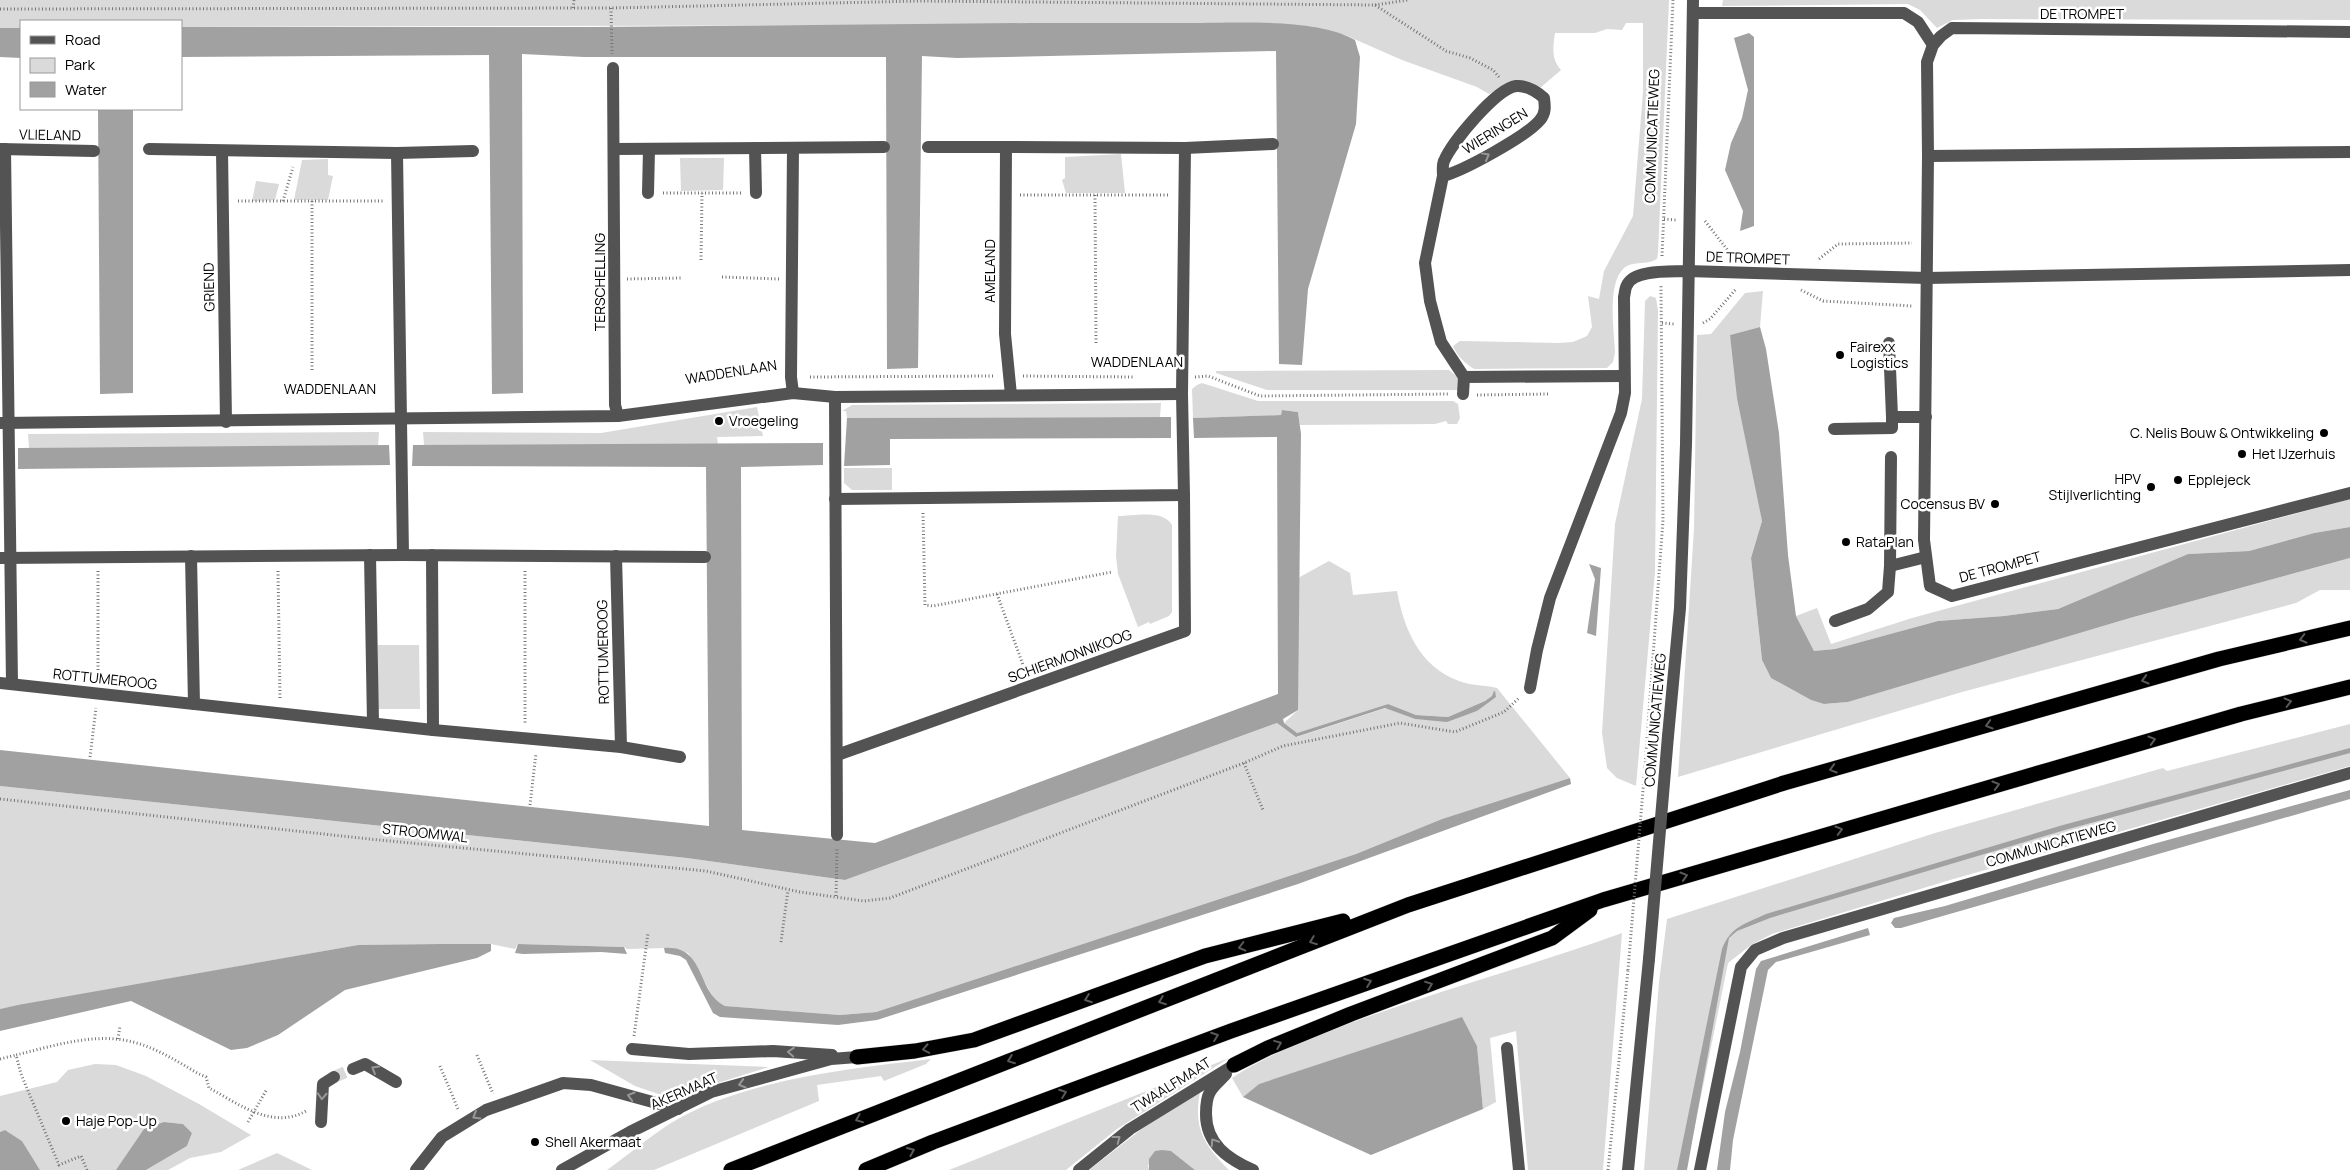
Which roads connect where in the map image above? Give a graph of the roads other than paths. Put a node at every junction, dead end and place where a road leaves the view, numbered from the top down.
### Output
1 (1693, 0) edge
2 (1693, 13) junction
3 (2350, 32) edge
4 (1933, 45) junction
5 (613, 68) road end
6 (1273, 144) dead end
7 (884, 147) dead end
8 (928, 147) dead end
9 (1006, 147) junction
10 (755, 148) junction
11 (793, 148) junction
12 (1185, 148) junction
13 (2, 149) edge
14 (149, 149) dead end
15 (614, 149) junction
16 (649, 149) junction
17 (94, 151) dead end
18 (222, 151) junction
19 (473, 151) dead end
20 (397, 152) junction
21 (2350, 152) edge
22 (1928, 156) junction
23 (1442, 176) junction
24 (648, 193) road end
25 (756, 193) road end
26 (2350, 270) edge
27 (1688, 271) junction
28 (1927, 278) junction
29 (1889, 343) dead end
30 (1464, 376) junction
31 (1624, 376) junction
32 (793, 393) junction
33 (1182, 394) junction
34 (1463, 394) road end
35 (1011, 395) junction
36 (835, 397) junction
37 (618, 416) junction
38 (1892, 417) junction
39 (1926, 417) junction
40 (401, 420) junction
41 (226, 422) junction
42 (3, 423) edge
43 (1834, 428) dead end
44 (1891, 457) dead end
45 (2350, 493) edge
46 (1184, 495) junction
47 (835, 499) junction
48 (370, 555) junction
49 (403, 555) junction
50 (432, 555) junction
51 (191, 556) junction
52 (616, 556) junction
53 (705, 557) dead end
54 (1926, 557) junction
55 (5, 558) edge
56 (1890, 566) junction
57 (1834, 620) dead end
58 (2350, 628) edge
59 (6, 683) edge
60 (2350, 687) edge
61 (1530, 688) road end
62 (194, 704) junction
63 (373, 723) junction
64 (433, 730) junction
65 (620, 747) junction
66 (837, 755) junction
67 (680, 757) dead end
68 (2349, 773) edge
69 (837, 835) road end
70 (1603, 900) junction
71 (1408, 905) junction
72 (1507, 1048) dead end
73 (632, 1049) road end
74 (857, 1057) junction
75 (1234, 1065) junction
76 (353, 1069) tunnel mouth
77 (334, 1077) tunnel mouth
78 (396, 1082) dead end
79 (678, 1109) junction
80 (321, 1122) dead end
81 (1240, 1166) edge
82 (416, 1170) edge
83 (562, 1170) edge
84 (732, 1170) edge
85 (866, 1170) edge
86 (1079, 1170) edge
87 (1253, 1170) edge
88 (1518, 1170) edge
89 (1628, 1170) edge
90 (1700, 1170) edge

1 - 2 street, COMMUNICATIEWEG
2 - 4 street
2 - 27 street, COMMUNICATIEWEG
3 - 4 street, DE TROMPET
4 - 22 street, DE TROMPET
5 - 15 street, TERSCHELLING
6 - 12 street
7 - 11 street
8 - 9 street
9 - 12 street
9 - 35 street, AMELAND
10 - 11 street
10 - 16 street
10 - 25 street
11 - 32 street
12 - 33 street
13 - 17 street, VLIELAND
13 - 42 street, VLIELAND
14 - 18 street
15 - 16 street
15 - 37 street, TERSCHELLING
16 - 24 street
18 - 20 street
18 - 41 street, GRIEND
19 - 20 street
20 - 40 street
21 - 22 street
22 - 28 street, DE TROMPET
23 -> 23 street, WIERINGEN
23 - 30 street, WIERINGEN
26 - 28 street, DE TROMPET
27 - 28 street, DE TROMPET
27 - 31 street
27 - 89 street, COMMUNICATIEWEG, bridge
28 - 39 street, DE TROMPET
29 - 38 street
30 - 31 street
30 - 34 street
31 - 61 street
32 - 36 street, WADDENLAAN
32 - 37 street, WADDENLAAN
33 - 35 street, WADDENLAAN
33 - 46 street, SCHIERMONNIKOOG
35 - 36 street, WADDENLAAN
36 - 47 street
37 - 40 street, WADDENLAAN
38 - 39 street
38 - 43 street
39 - 54 street, DE TROMPET
40 - 41 street, WADDENLAAN
40 - 49 street
41 - 42 street, WADDENLAAN
42 - 55 street, ROTTUMEROOG
44 - 56 street
45 - 54 street, DE TROMPET
46 - 47 street
46 - 66 street, SCHIERMONNIKOOG
47 - 66 street
48 - 49 street
48 - 51 street
48 - 63 street
49 - 50 street
50 - 52 street
50 - 64 street
51 - 55 street
51 - 62 street
52 - 53 street
52 - 65 street, ROTTUMEROOG
54 - 56 street
55 - 59 street, ROTTUMEROOG
56 - 57 street
58 -> 71 highway
59 - 62 street, ROTTUMEROOG
70 -> 60 highway
62 - 63 street, ROTTUMEROOG
63 - 64 street, ROTTUMEROOG
64 - 65 street, ROTTUMEROOG
65 - 67 street, ROTTUMEROOG
66 - 69 street
68 - 90 street, COMMUNICATIEWEG
75 -> 70 highway
85 -> 70 highway
71 -> 74 highway
71 -> 84 highway
72 - 88 street
74 -> 73 street
74 -> 79 street, AKERMAAT
81 -> 75 street, TWAALFMAAT
86 -> 75 street, TWAALFMAAT
78 -> 76 street
77 -> 80 street
79 -> 82 street
79 - 83 street, AKERMAAT
81 - 87 street, TWAALFMAAT

